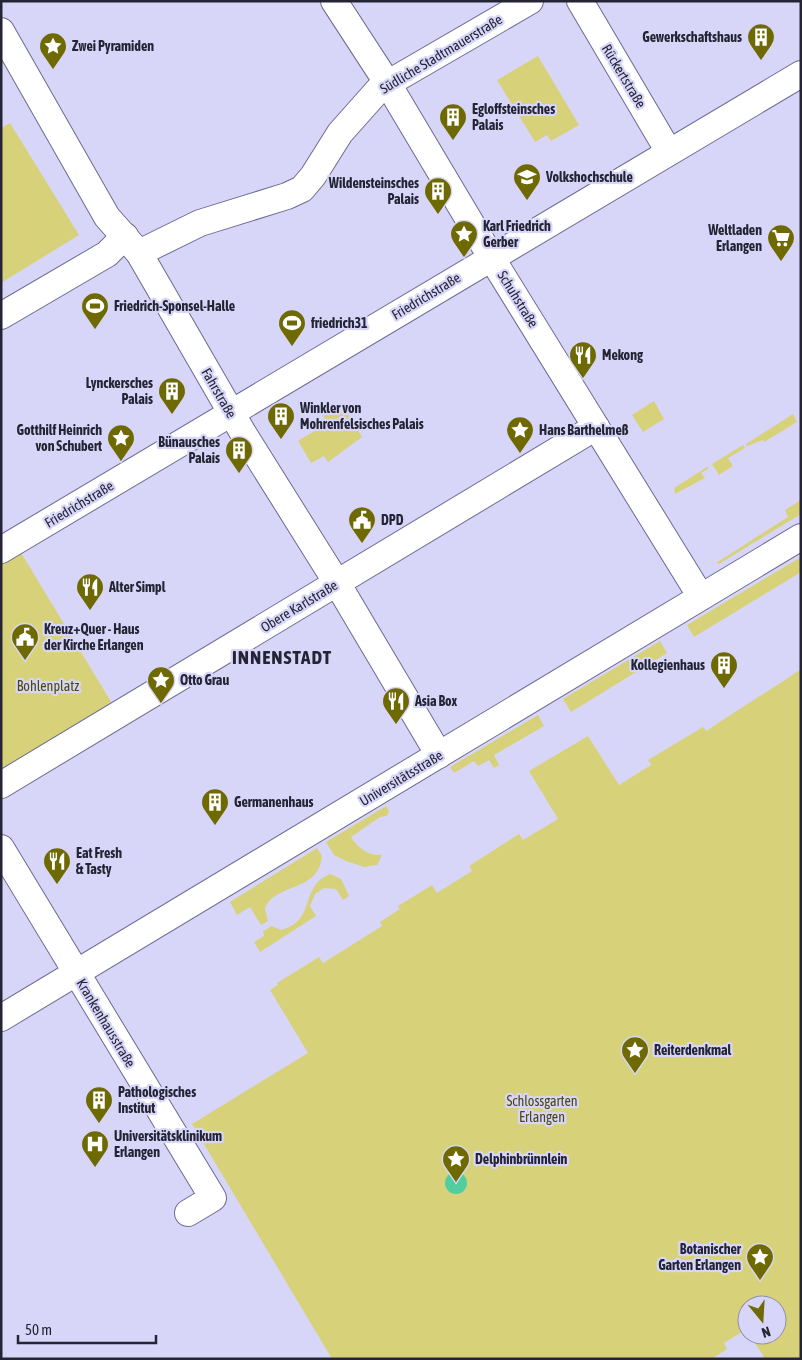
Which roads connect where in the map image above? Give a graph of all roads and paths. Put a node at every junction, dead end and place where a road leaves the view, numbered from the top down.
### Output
1 (334, 1) edge
2 (530, 1) edge
3 (580, 1) edge
4 (1, 31) edge
5 (801, 74) edge
6 (388, 84) junction
7 (669, 152) junction
8 (132, 244) junction
9 (491, 257) junction
10 (1, 316) edge
11 (231, 413) junction
12 (596, 427) junction
13 (801, 537) edge
14 (1, 550) edge
15 (337, 583) junction
16 (701, 598) junction
17 (438, 755) junction
18 (1, 785) edge
19 (1, 848) edge
20 (76, 973) junction
21 (1, 1018) edge
22 (188, 1213) dead end

1 - 6 street, Schuhstraße
2 - 6 street, Südliche Stadtmauerstraße
3 - 7 street, Rückertstraße
4 - 8 street, Fahrstraße
5 - 7 street, Friedrichstraße
6 - 8 street, Südliche Stadtmauerstraße
6 - 9 street, Schuhstraße
7 - 9 street, Friedrichstraße
8 - 10 street, Südliche Stadtmauerstraße
8 - 11 street, Fahrstraße
9 - 11 street, Friedrichstraße
9 - 12 street, Schuhstraße
11 - 14 street, Friedrichstraße
11 - 15 street, Fahrstraße
12 - 15 street, Obere Karlstraße
12 - 16 street, Schuhstraße
13 - 16 street, Universitätsstraße
15 - 17 street, Fahrstraße
15 - 18 street, Obere Karlstraße
16 - 17 street, Universitätsstraße
17 - 20 street, Universitätsstraße
19 - 20 street, Krankenhausstraße
20 - 21 street, Universitätsstraße
20 - 22 street, Krankenhausstraße

